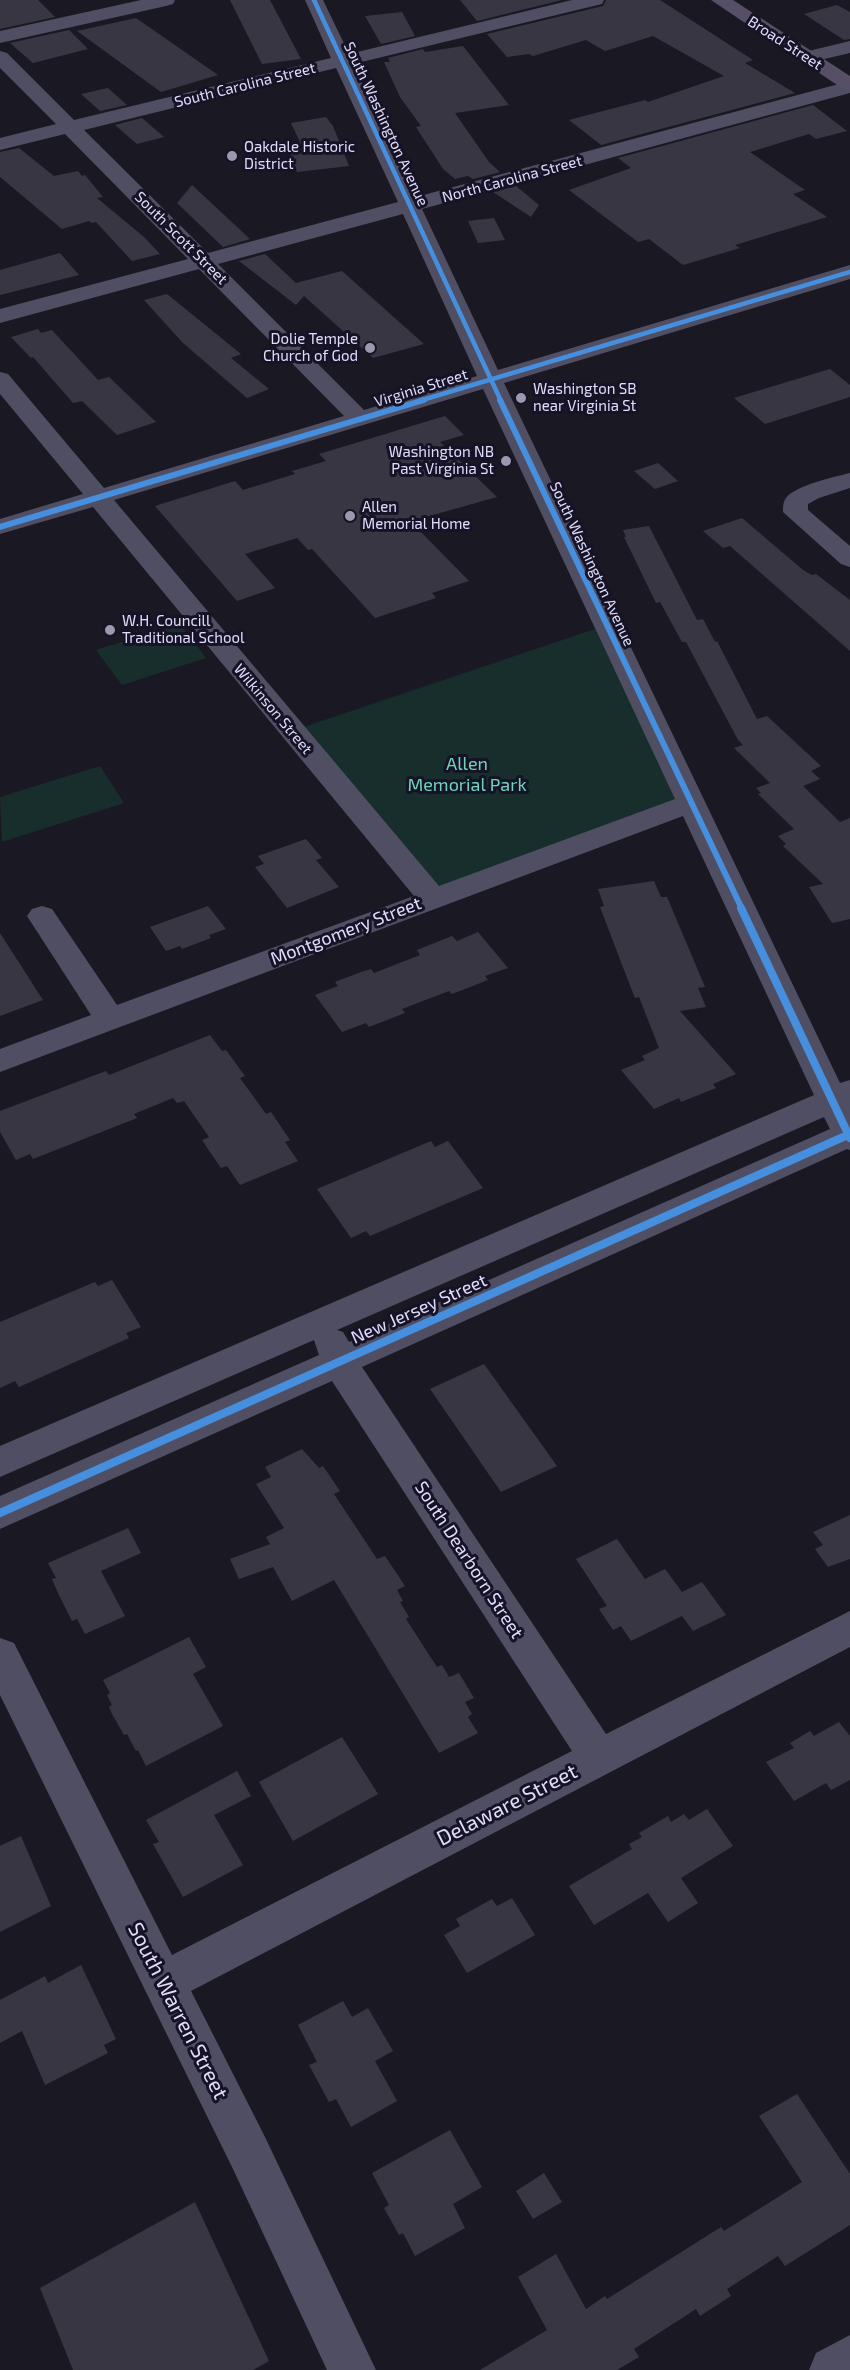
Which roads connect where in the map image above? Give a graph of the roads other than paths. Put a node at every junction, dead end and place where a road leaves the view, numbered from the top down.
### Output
1 (166, 0) edge
2 (314, 0) edge
3 (595, 0) edge
4 (720, 0) edge
5 (0, 37) edge
6 (850, 46) edge
7 (0, 57) edge
8 (807, 57) junction
9 (342, 62) junction
10 (850, 86) edge
11 (70, 127) junction
12 (0, 144) edge
13 (410, 206) junction
14 (204, 261) junction
15 (850, 272) edge
16 (0, 316) edge
17 (0, 379) edge
18 (491, 381) junction
19 (361, 420) junction
20 (850, 480) edge
21 (99, 497) junction
22 (0, 527) edge
23 (850, 559) edge
24 (692, 803) junction
25 (433, 899) junction
26 (42, 916) dead end
27 (110, 1019) junction
28 (0, 1061) edge
29 (841, 1096) edge
30 (850, 1136) edge
31 (646, 1180) junction
32 (672, 1212) junction
33 (322, 1321) junction
34 (339, 1362) junction
35 (0, 1462) edge
36 (0, 1513) edge
37 (850, 1628) edge
38 (0, 1655) edge
39 (598, 1758) junction
40 (164, 1982) junction
41 (850, 2359) edge
42 (352, 2370) edge
43 (833, 2370) edge

1 - 5 street
2 - 9 street, South Washington Avenue
3 - 9 street, South Carolina Street
4 - 8 main road, Broad Street
6 - 8 street
7 - 11 street, South Scott Street
8 - 10 main road, Broad Street
9 - 11 street, South Carolina Street
9 - 13 street, South Washington Avenue
10 - 13 street, North Carolina Street
11 - 12 street, South Carolina Street
11 - 14 street, South Scott Street
13 - 14 street, North Carolina Street
13 - 18 street, South Washington Avenue
14 - 16 street, North Carolina Street
14 - 19 street, South Scott Street
15 - 18 street, Virginia Street
17 - 21 street, Wilkinson Street
18 - 19 street, Virginia Street
18 - 24 street, South Washington Avenue
19 - 21 street, Virginia Street
20 - 23 street
21 - 22 street, Virginia Street
21 - 25 street, Wilkinson Street
24 - 25 street, Montgomery Street
24 - 29 street, South Washington Avenue
25 - 27 street, Montgomery Street
26 - 27 street
27 - 28 street, Montgomery Street
29 - 30 street, South Washington Avenue
29 - 31 street, New Jersey Street
30 - 32 street, New Jersey Street
31 - 32 street
31 - 33 street, New Jersey Street
32 - 34 street, New Jersey Street
33 - 34 street, South Dearborn Street
33 - 35 street, New Jersey Street
34 - 36 street, New Jersey Street
34 - 39 street, South Dearborn Street
37 - 39 street, Delaware Street
38 - 40 street, South Warren Street
39 - 40 street, Delaware Street
40 - 42 street, South Warren Street
41 - 43 street

